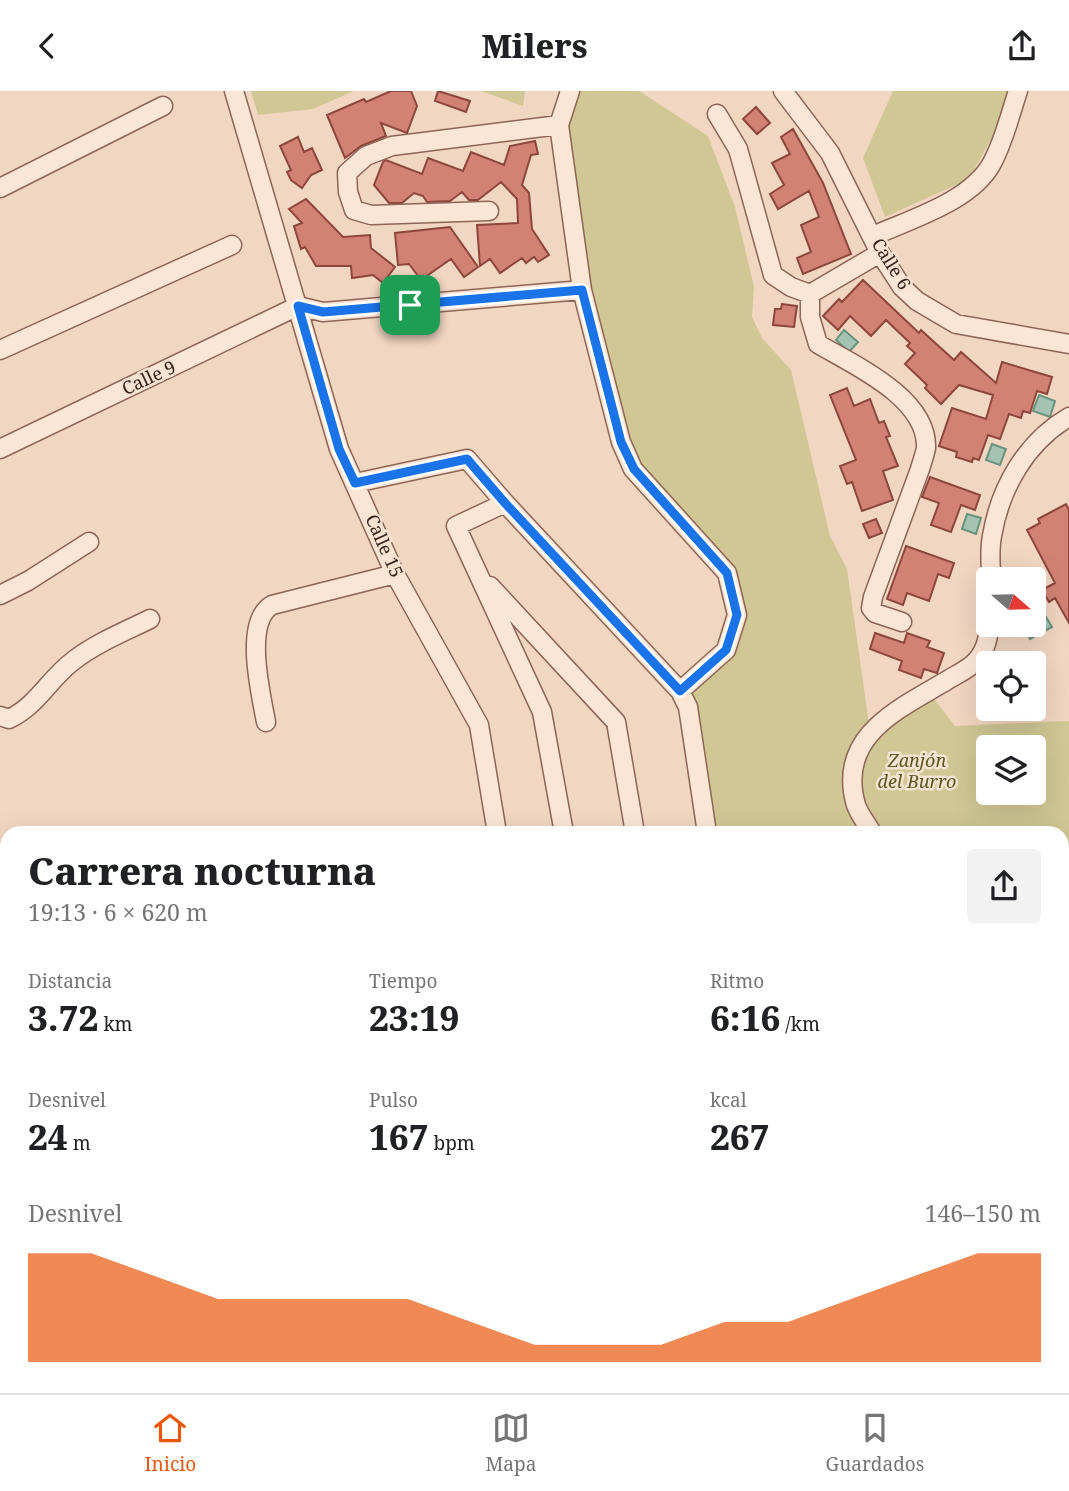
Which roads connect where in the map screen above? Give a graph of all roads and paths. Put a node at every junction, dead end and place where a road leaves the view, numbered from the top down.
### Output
1 (234, 91) edge
2 (569, 91) edge
3 (783, 91) edge
4 (1018, 91) edge
5 (163, 106) dead end
6 (717, 114) dead end
7 (559, 125) junction
8 (0, 188) edge
9 (489, 211) dead end
10 (232, 245) dead end
11 (877, 245) junction
12 (582, 290) junction
13 (810, 294) junction
14 (298, 306) junction
15 (1069, 344) edge
16 (0, 350) edge
17 (1069, 417) edge
18 (0, 449) edge
19 (355, 483) junction
20 (505, 503) junction
21 (89, 542) dead end
22 (991, 567) edge
23 (395, 574) junction
24 (481, 576) junction
25 (0, 595) edge
26 (150, 619) dead end
27 (902, 622) dead end
28 (988, 637) edge
29 (680, 691) junction
30 (0, 716) edge
31 (266, 722) dead end
32 (496, 826) edge
33 (563, 826) edge
34 (634, 826) edge
35 (706, 826) edge
36 (868, 826) edge

1 - 14 street, Calle 15
2 - 7 street
3 - 11 street, Calle 6
4 - 11 street
5 - 8 street
6 - 13 street
7 - 9 street
7 - 12 street
10 - 16 street
11 - 13 street
11 - 15 street, Calle 6
12 - 14 street
12 - 29 street
13 - 27 street
14 - 18 street, Calle 9
14 - 19 street, Calle 15
17 - 22 street
19 - 20 street
19 - 23 street, Calle 15
20 - 24 street
20 - 29 street
21 - 25 street
23 - 31 street
23 - 32 street, Calle 15
24 - 33 street
24 - 34 street
26 - 30 street
28 - 36 street
29 - 35 street

